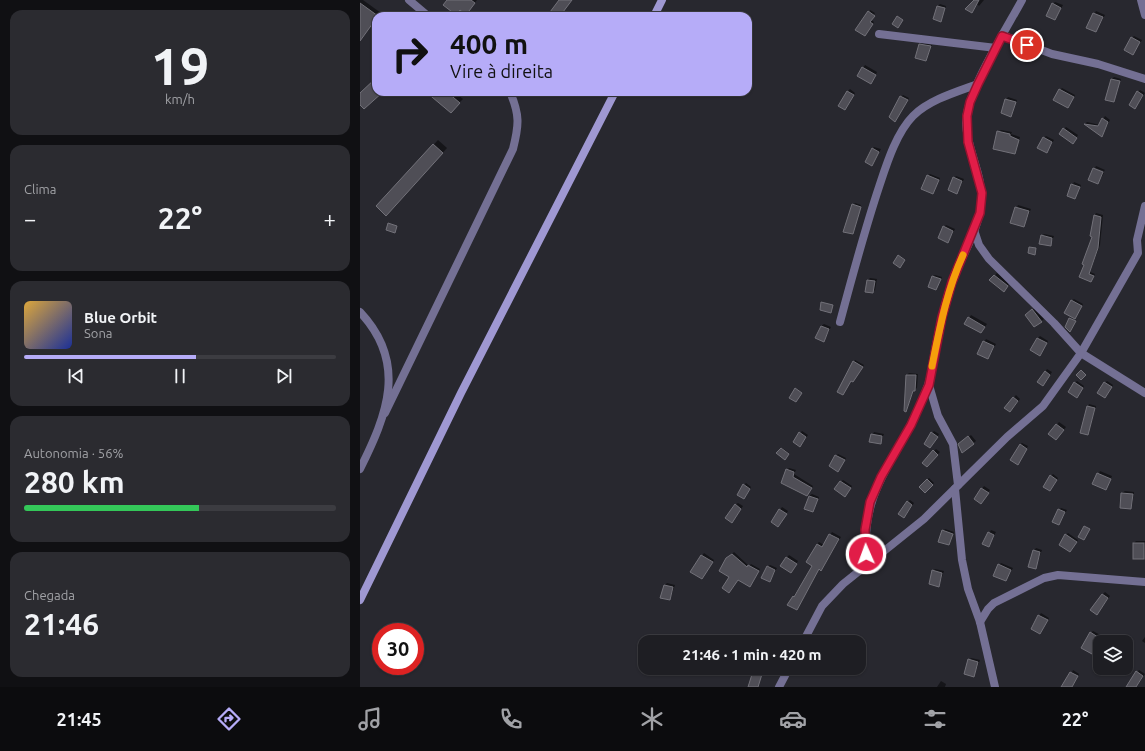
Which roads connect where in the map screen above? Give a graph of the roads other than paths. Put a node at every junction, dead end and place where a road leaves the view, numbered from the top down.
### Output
1 (409, 0) edge
2 (662, 0) edge
3 (1022, 0) edge
4 (1141, 0) edge
5 (423, 12) edge
6 (656, 12) edge
7 (1145, 15) edge
8 (879, 34) dead end
9 (1002, 36) junction
10 (996, 48) junction
11 (1145, 79) edge
12 (978, 84) junction
13 (512, 96) edge
14 (613, 96) edge
15 (1145, 206) edge
16 (974, 230) junction
17 (1145, 247) edge
18 (1138, 253) junction
19 (360, 312) edge
20 (840, 322) dead end
21 (1081, 353) junction
22 (929, 385) junction
23 (1145, 393) edge
24 (385, 413) junction
25 (360, 469) edge
26 (956, 487) junction
27 (867, 565) junction
28 (1145, 582) edge
29 (360, 600) edge
30 (980, 622) junction
31 (807, 635) edge
32 (785, 675) edge
33 (779, 687) edge
34 (995, 687) edge

1 - 5 street
2 - 6 street
3 - 9 street
4 - 7 street
8 - 10 street
9 - 10 street
9 - 11 street
10 - 12 street
12 - 16 street
12 - 20 street
13 - 24 street
14 - 29 street
15 - 18 street
16 - 21 street
16 - 22 street
17 - 18 street
18 - 21 street
19 - 24 street
21 - 23 street
21 - 26 street
22 - 26 street
22 - 27 street
24 - 25 street
26 - 27 street
26 - 30 street
27 - 31 street
28 - 30 street
30 - 34 street
32 - 33 street

